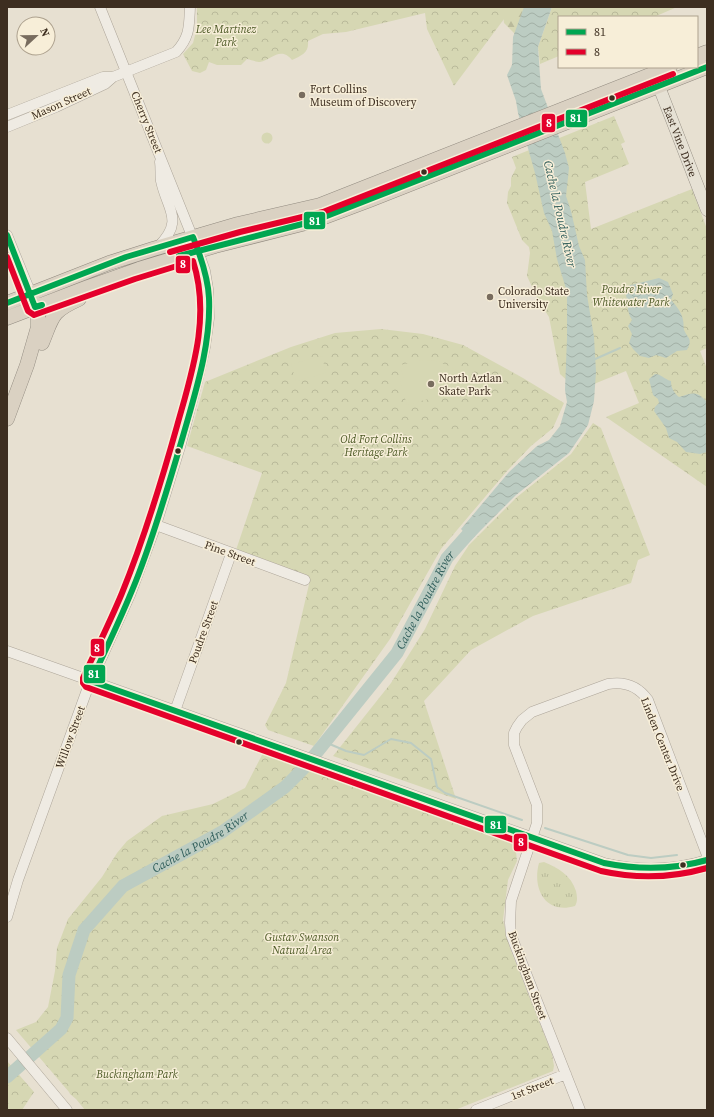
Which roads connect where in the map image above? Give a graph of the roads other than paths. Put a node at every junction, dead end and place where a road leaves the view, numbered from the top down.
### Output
1 (100, 7) edge
2 (190, 7) edge
3 (707, 67) edge
4 (669, 68) edge
5 (126, 72) junction
6 (114, 77) junction
7 (656, 80) junction
8 (7, 115) edge
9 (7, 127) edge
10 (498, 142) junction
11 (160, 156) junction
12 (707, 210) edge
13 (7, 235) edge
14 (193, 237) junction
15 (158, 247) junction
16 (198, 251) junction
17 (109, 279) junction
18 (33, 300) junction
19 (7, 303) edge
20 (7, 318) edge
21 (27, 365) junction
22 (7, 420) edge
23 (156, 525) junction
24 (231, 554) junction
25 (304, 580) dead end
26 (7, 651) edge
27 (91, 681) junction
28 (175, 711) junction
29 (532, 837) junction
30 (707, 855) edge
31 (707, 860) edge
32 (7, 916) edge
33 (7, 1038) edge
34 (566, 1074) junction
35 (67, 1110) edge
36 (476, 1110) edge
37 (580, 1110) edge

1 - 5 street, Cherry Street
2 - 5 street, Mason Street
3 - 7 highway
4 - 7 highway
5 - 6 street, Mason Street
5 - 11 street, Cherry Street
6 - 8 street, Mason Street
6 - 9 street, Mason Street
7 - 10 highway
7 - 12 main road, East Vine Drive
10 - 14 highway
10 - 16 highway
11 - 14 street, Cherry Street
11 - 15 street
13 - 18 street
14 - 15 highway
14 - 16 street, Willow Street
15 - 18 highway
16 - 17 highway
16 - 23 street, Willow Street
17 - 18 highway
17 - 21 highway
18 - 19 highway
18 - 20 highway
18 - 21 highway
21 - 22 highway
23 - 24 street, Pine Street
23 - 27 street, Willow Street
24 - 25 street, Pine Street
24 - 28 street, Poudre Street
26 - 27 street
27 - 28 street
27 - 32 street, Willow Street
28 - 29 street
29 - 30 street, Linden Center Drive
29 - 31 street
29 - 34 street, Buckingham Street
33 - 35 street
34 - 36 street, 1st Street
34 - 37 street, Buckingham Street

